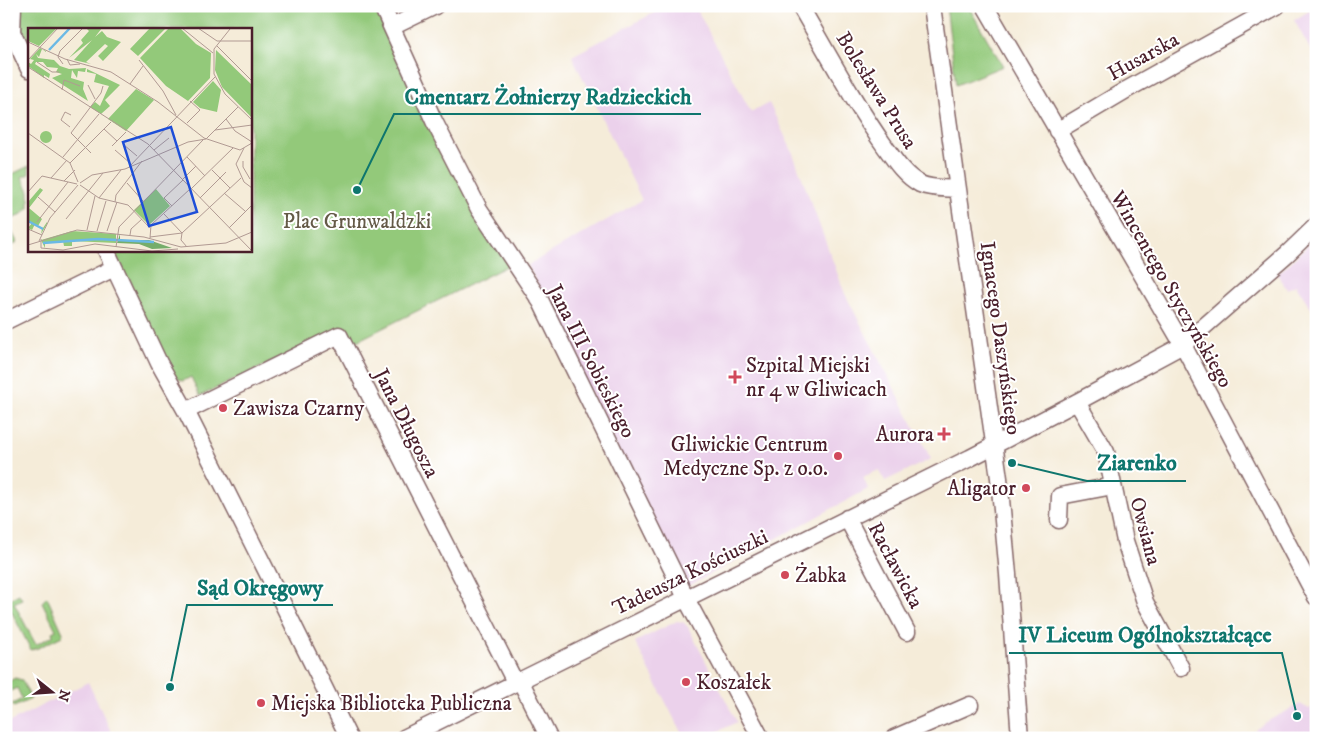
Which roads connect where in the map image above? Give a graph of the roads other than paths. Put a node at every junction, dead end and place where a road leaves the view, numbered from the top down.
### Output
1 (13, 6) edge
2 (382, 6) edge
3 (436, 6) edge
4 (800, 6) edge
5 (932, 6) edge
6 (985, 6) edge
7 (1277, 6) edge
8 (392, 27) junction
9 (9, 30) edge
10 (28, 67) edge
11 (1057, 130) junction
12 (958, 189) junction
13 (1316, 226) edge
14 (106, 251) edge
15 (114, 268) junction
16 (6, 321) edge
17 (1183, 345) junction
18 (1077, 402) junction
19 (186, 411) junction
20 (995, 444) junction
21 (1113, 486) junction
22 (847, 518) junction
23 (1059, 520) dead end
24 (1316, 596) edge
25 (686, 597) junction
26 (907, 632) dead end
27 (1181, 668) dead end
28 (517, 681) junction
29 (970, 704) dead end
30 (348, 738) edge
31 (404, 738) edge
32 (549, 738) edge
33 (762, 738) edge
34 (894, 738) edge
35 (1020, 738) edge

1 - 9 street
2 - 8 street, Jana III Sobieskiego
3 - 8 street
4 - 12 street, Bolesława Prusa
5 - 12 street, Ignacego Daszyńskiego
6 - 11 street, Wincentego Styczyńskiego
7 - 11 street, Husarska
8 - 25 street, Jana III Sobieskiego
9 - 10 street
11 - 17 street, Wincentego Styczyńskiego
12 - 20 street, Ignacego Daszyńskiego
13 - 17 street, Tadeusza Kościuszki
14 - 15 street
15 - 16 street
15 - 19 street
17 - 18 street, Tadeusza Kościuszki
17 - 24 street, Wincentego Styczyńskiego
18 - 20 street, Tadeusza Kościuszki
18 - 21 street, Owsiana
19 - 28 street, Jana Długosza
19 - 30 street
20 - 22 street, Tadeusza Kościuszki
20 - 35 street, Ignacego Daszyńskiego
21 - 23 street
21 - 27 street, Owsiana
22 - 25 street, Tadeusza Kościuszki
22 - 26 street, Racławicka
25 - 28 street, Tadeusza Kościuszki
25 - 33 street, Jana III Sobieskiego
28 - 31 street, Tadeusza Kościuszki
28 - 32 street
29 - 34 street

